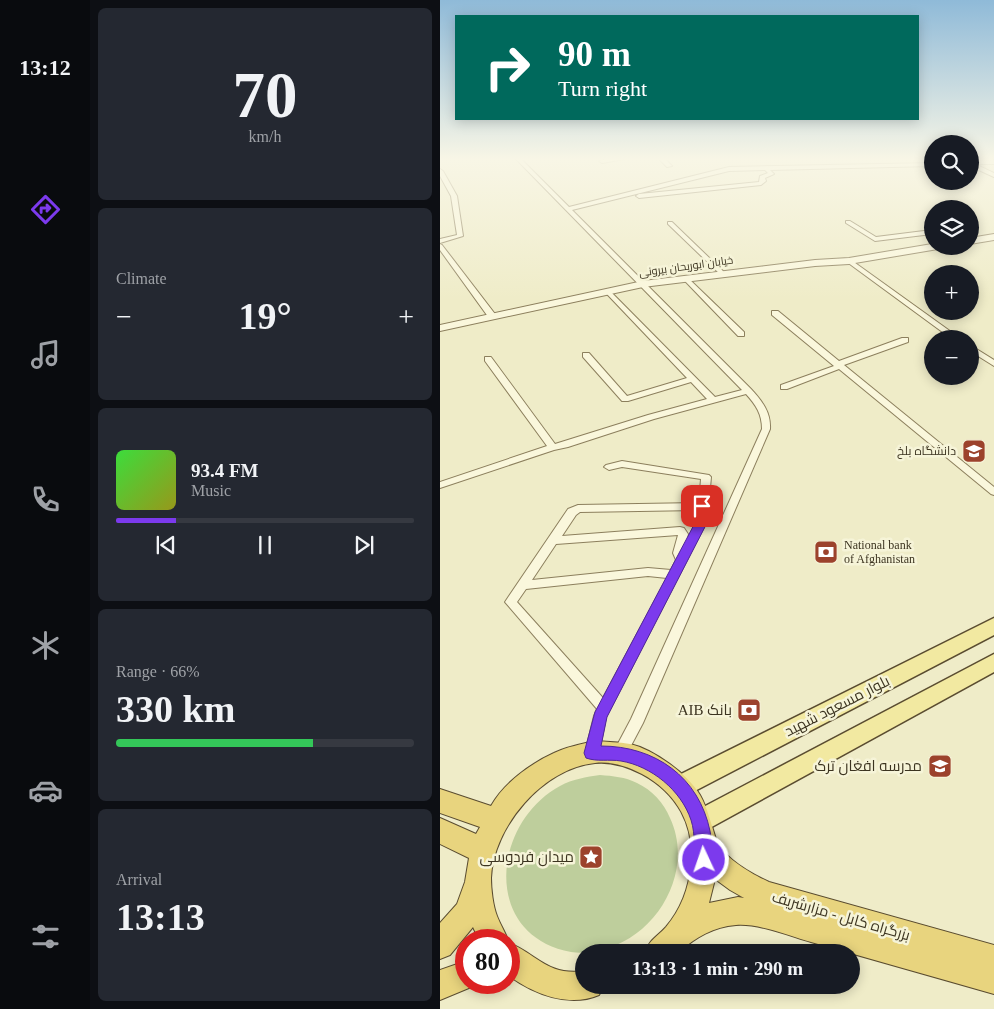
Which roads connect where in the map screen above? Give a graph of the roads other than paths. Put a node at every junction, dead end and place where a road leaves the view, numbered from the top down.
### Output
1 (455, 205) edge
2 (564, 205) edge
3 (583, 205) edge
4 (568, 209) junction
5 (848, 222) dead end
6 (670, 223) dead end
7 (924, 233) edge
8 (994, 237) edge
9 (979, 240) edge
10 (440, 241) edge
11 (440, 246) edge
12 (924, 248) edge
13 (849, 261) junction
14 (723, 274) junction
15 (686, 279) junction
16 (643, 284) junction
17 (607, 291) junction
18 (775, 312) dead end
19 (492, 316) junction
20 (440, 328) edge
21 (944, 330) edge
22 (741, 334) dead end
23 (904, 340) dead end
24 (979, 353) edge
25 (586, 355) dead end
26 (488, 359) dead end
27 (994, 364) edge
28 (839, 365) junction
29 (694, 379) junction
30 (784, 387) dead end
31 (748, 391) junction
32 (713, 400) junction
33 (553, 447) junction
34 (609, 467) dead end
35 (440, 485) edge
36 (994, 492) edge
37 (702, 506) junction
38 (553, 540) junction
39 (681, 559) junction
40 (673, 574) junction
41 (523, 585) junction
42 (994, 626) edge
43 (994, 662) edge
44 (604, 708) junction
45 (592, 753) junction
46 (620, 753) junction
47 (681, 786) junction
48 (440, 801) edge
49 (495, 820) junction
50 (440, 831) edge
51 (702, 833) junction
52 (482, 850) junction
53 (478, 883) junction
54 (489, 929) edge
55 (880, 937) junction
56 (669, 943) edge
57 (440, 946) edge
58 (994, 959) edge
59 (520, 969) edge
60 (455, 979) edge
61 (994, 979) edge
62 (575, 984) edge
63 (440, 985) edge

1 - 10 street
2 - 4 street
3 - 4 street
4 - 16 street
5 - 7 street
6 - 14 street
8 - 9 street
11 - 19 street
12 - 13 street, خیابان ابوریحان بیرونی
13 - 14 street, خیابان ابوریحان بیرونی
13 - 21 street
14 - 15 street, خیابان ابوریحان بیرونی
15 - 16 street, خیابان ابوریحان بیرونی
15 - 22 street
16 - 17 street, خیابان ابوریحان بیرونی
16 - 31 street
17 - 19 street, خیابان ابوریحان بیرونی
17 - 29 street
18 - 28 street
19 - 20 street, خیابان ابوریحان بیرونی
23 - 28 street
24 - 27 street
25 - 29 street
26 - 33 street
28 - 30 street
28 - 36 street
29 - 32 street
31 - 32 street
31 - 46 street
32 - 33 street
33 - 35 street
34 - 37 street
37 - 38 street
37 - 39 street
38 - 39 street
38 - 41 street
39 - 40 street
40 - 41 street
40 - 44 street
41 - 44 street
42 - 47 main road, بلوار مسعود شهید
43 - 51 main road
44 - 45 street
45 - 46 highway
45 - 49 highway
46 - 47 highway
47 - 51 highway
48 - 49 highway
49 - 52 highway
50 - 52 highway
51 - 55 highway, بزرگراه کابل - مزارشریف
51 - 56 highway
52 - 53 highway
53 - 54 highway
53 - 57 highway
55 - 56 highway, بزرگراه کابل - مزارشریف
55 - 58 highway, بزرگراه کابل - مزارشریف
55 - 61 highway, بزرگراه کابل - مزارشریف
59 - 62 highway
60 - 63 highway

